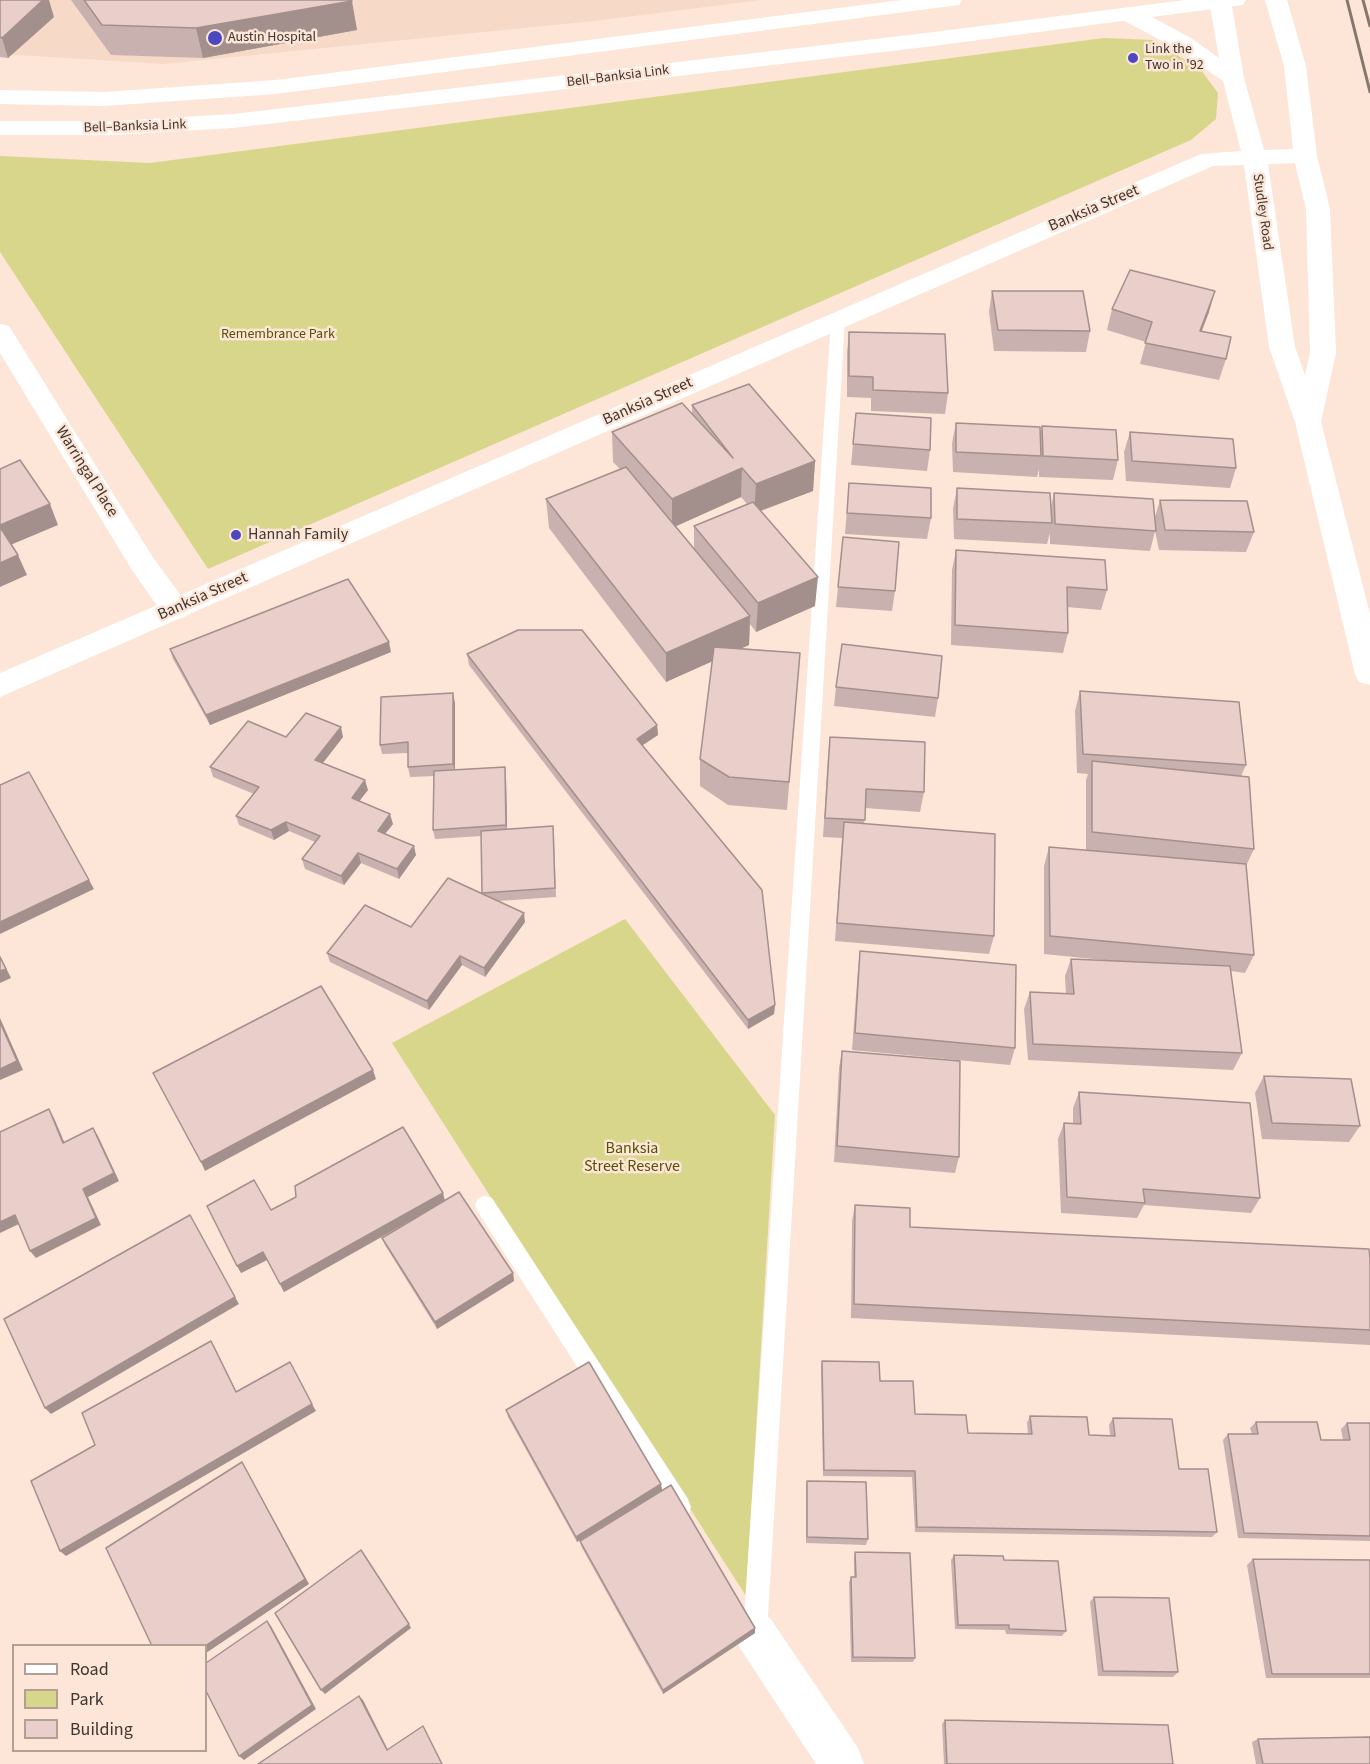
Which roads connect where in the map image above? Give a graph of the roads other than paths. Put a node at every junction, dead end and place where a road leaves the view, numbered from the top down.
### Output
1 (951, 0) edge
2 (1224, 0) edge
3 (1276, 0) edge
4 (1129, 14) junction
5 (1233, 78) junction
6 (0, 97) edge
7 (0, 128) edge
8 (1305, 156) junction
9 (1255, 159) junction
10 (838, 319) junction
11 (0, 332) edge
12 (1308, 422) junction
13 (175, 609) junction
14 (1370, 674) edge
15 (0, 686) edge
16 (485, 1205) dead end
17 (689, 1521) edge
18 (746, 1618) joint
19 (842, 1764) edge

1 - 6 main road, Bell–Banksia Link
2 - 4 main road, Bell–Banksia Link
2 - 5 main road, Studley Road
3 - 8 main road, Studley Road
4 - 5 main road
4 - 7 main road, Bell–Banksia Link
5 - 9 main road, Studley Road
8 - 9 main road, Banksia Street
8 - 12 main road, Studley Road
9 - 10 main road, Banksia Street
9 - 12 main road, Studley Road
10 - 13 main road, Banksia Street
10 - 18 lane
11 - 13 main road, Warringal Place
12 - 14 main road, Studley Road
13 - 15 main road, Banksia Street
16 - 17 lane
18 - 19 main road

